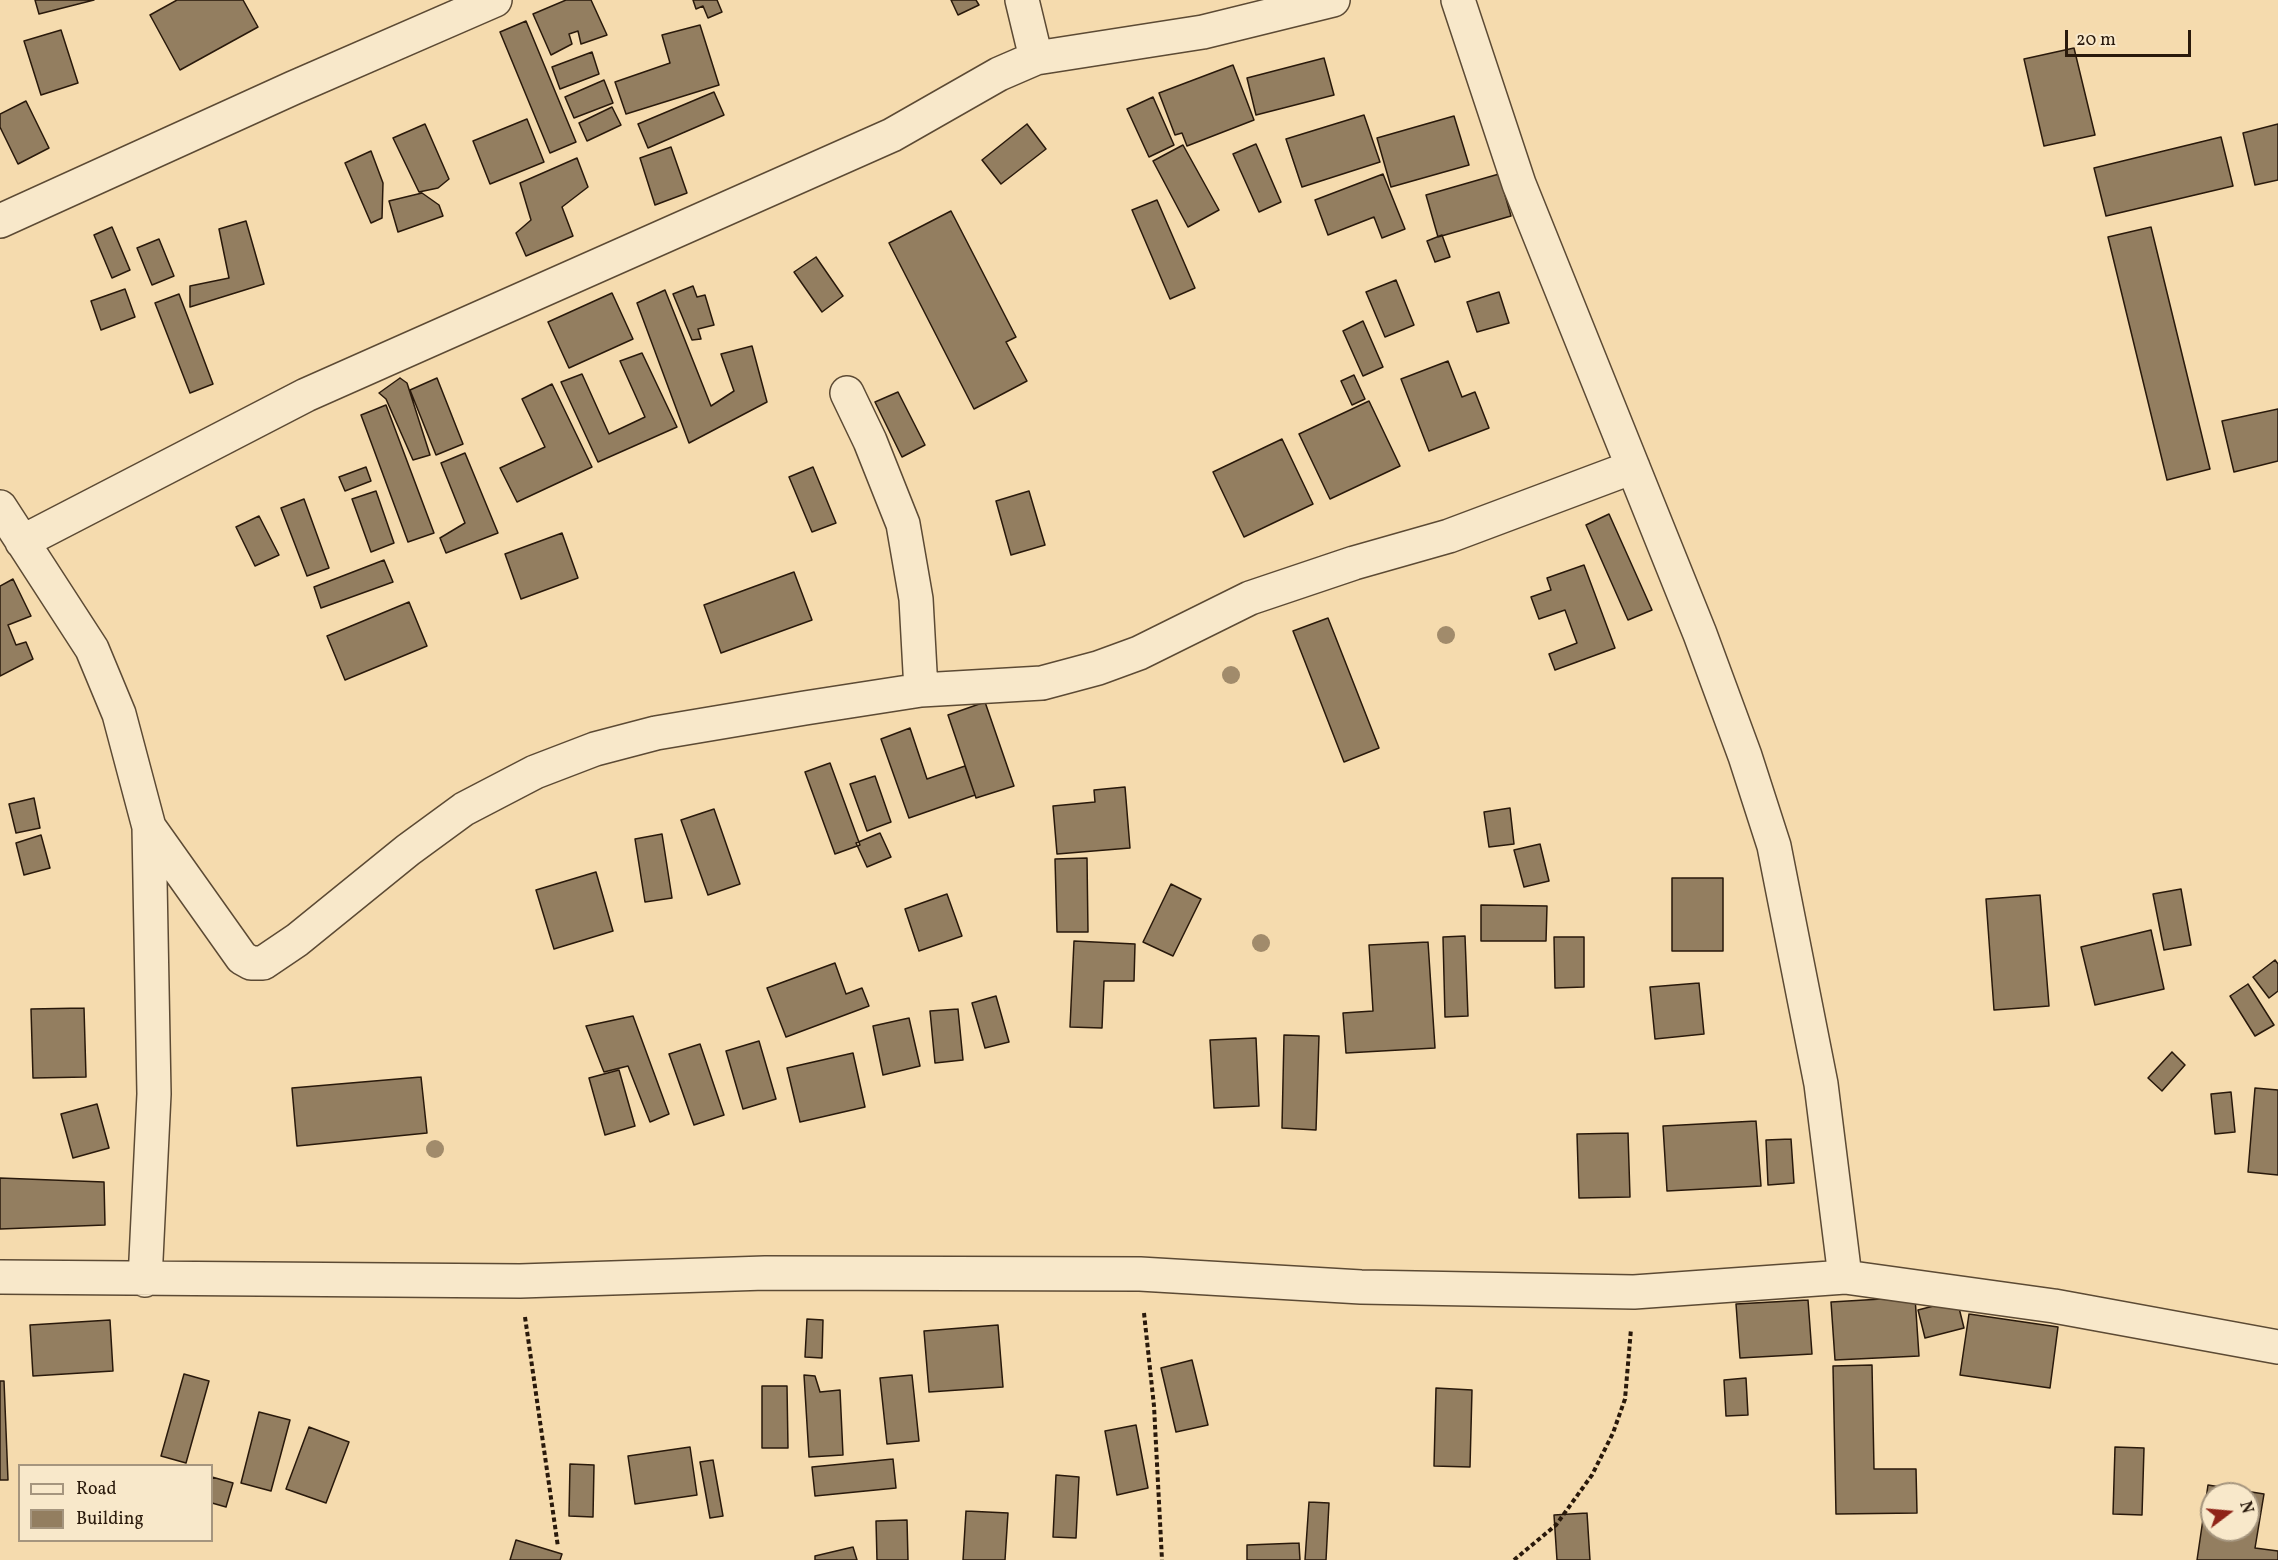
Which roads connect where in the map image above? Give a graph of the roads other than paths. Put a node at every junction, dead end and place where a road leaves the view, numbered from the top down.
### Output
1 (495, 0) edge
2 (1022, 0) edge
3 (1333, 0) edge
4 (1458, 0) edge
5 (1036, 58) junction
6 (0, 221) edge
7 (847, 393) dead end
8 (1634, 467) junction
9 (0, 507) edge
10 (22, 542) junction
11 (921, 690) junction
12 (148, 827) junction
13 (0, 1277) edge
14 (1845, 1277) junction
15 (145, 1280) junction
16 (2278, 1347) edge

1 - 6 street
2 - 5 street
3 - 5 street
4 - 8 street
5 - 10 street
7 - 11 street
8 - 11 street
8 - 14 street
9 - 10 street
10 - 12 street
11 - 12 street
12 - 15 street
13 - 15 street
14 - 15 street
14 - 16 street

